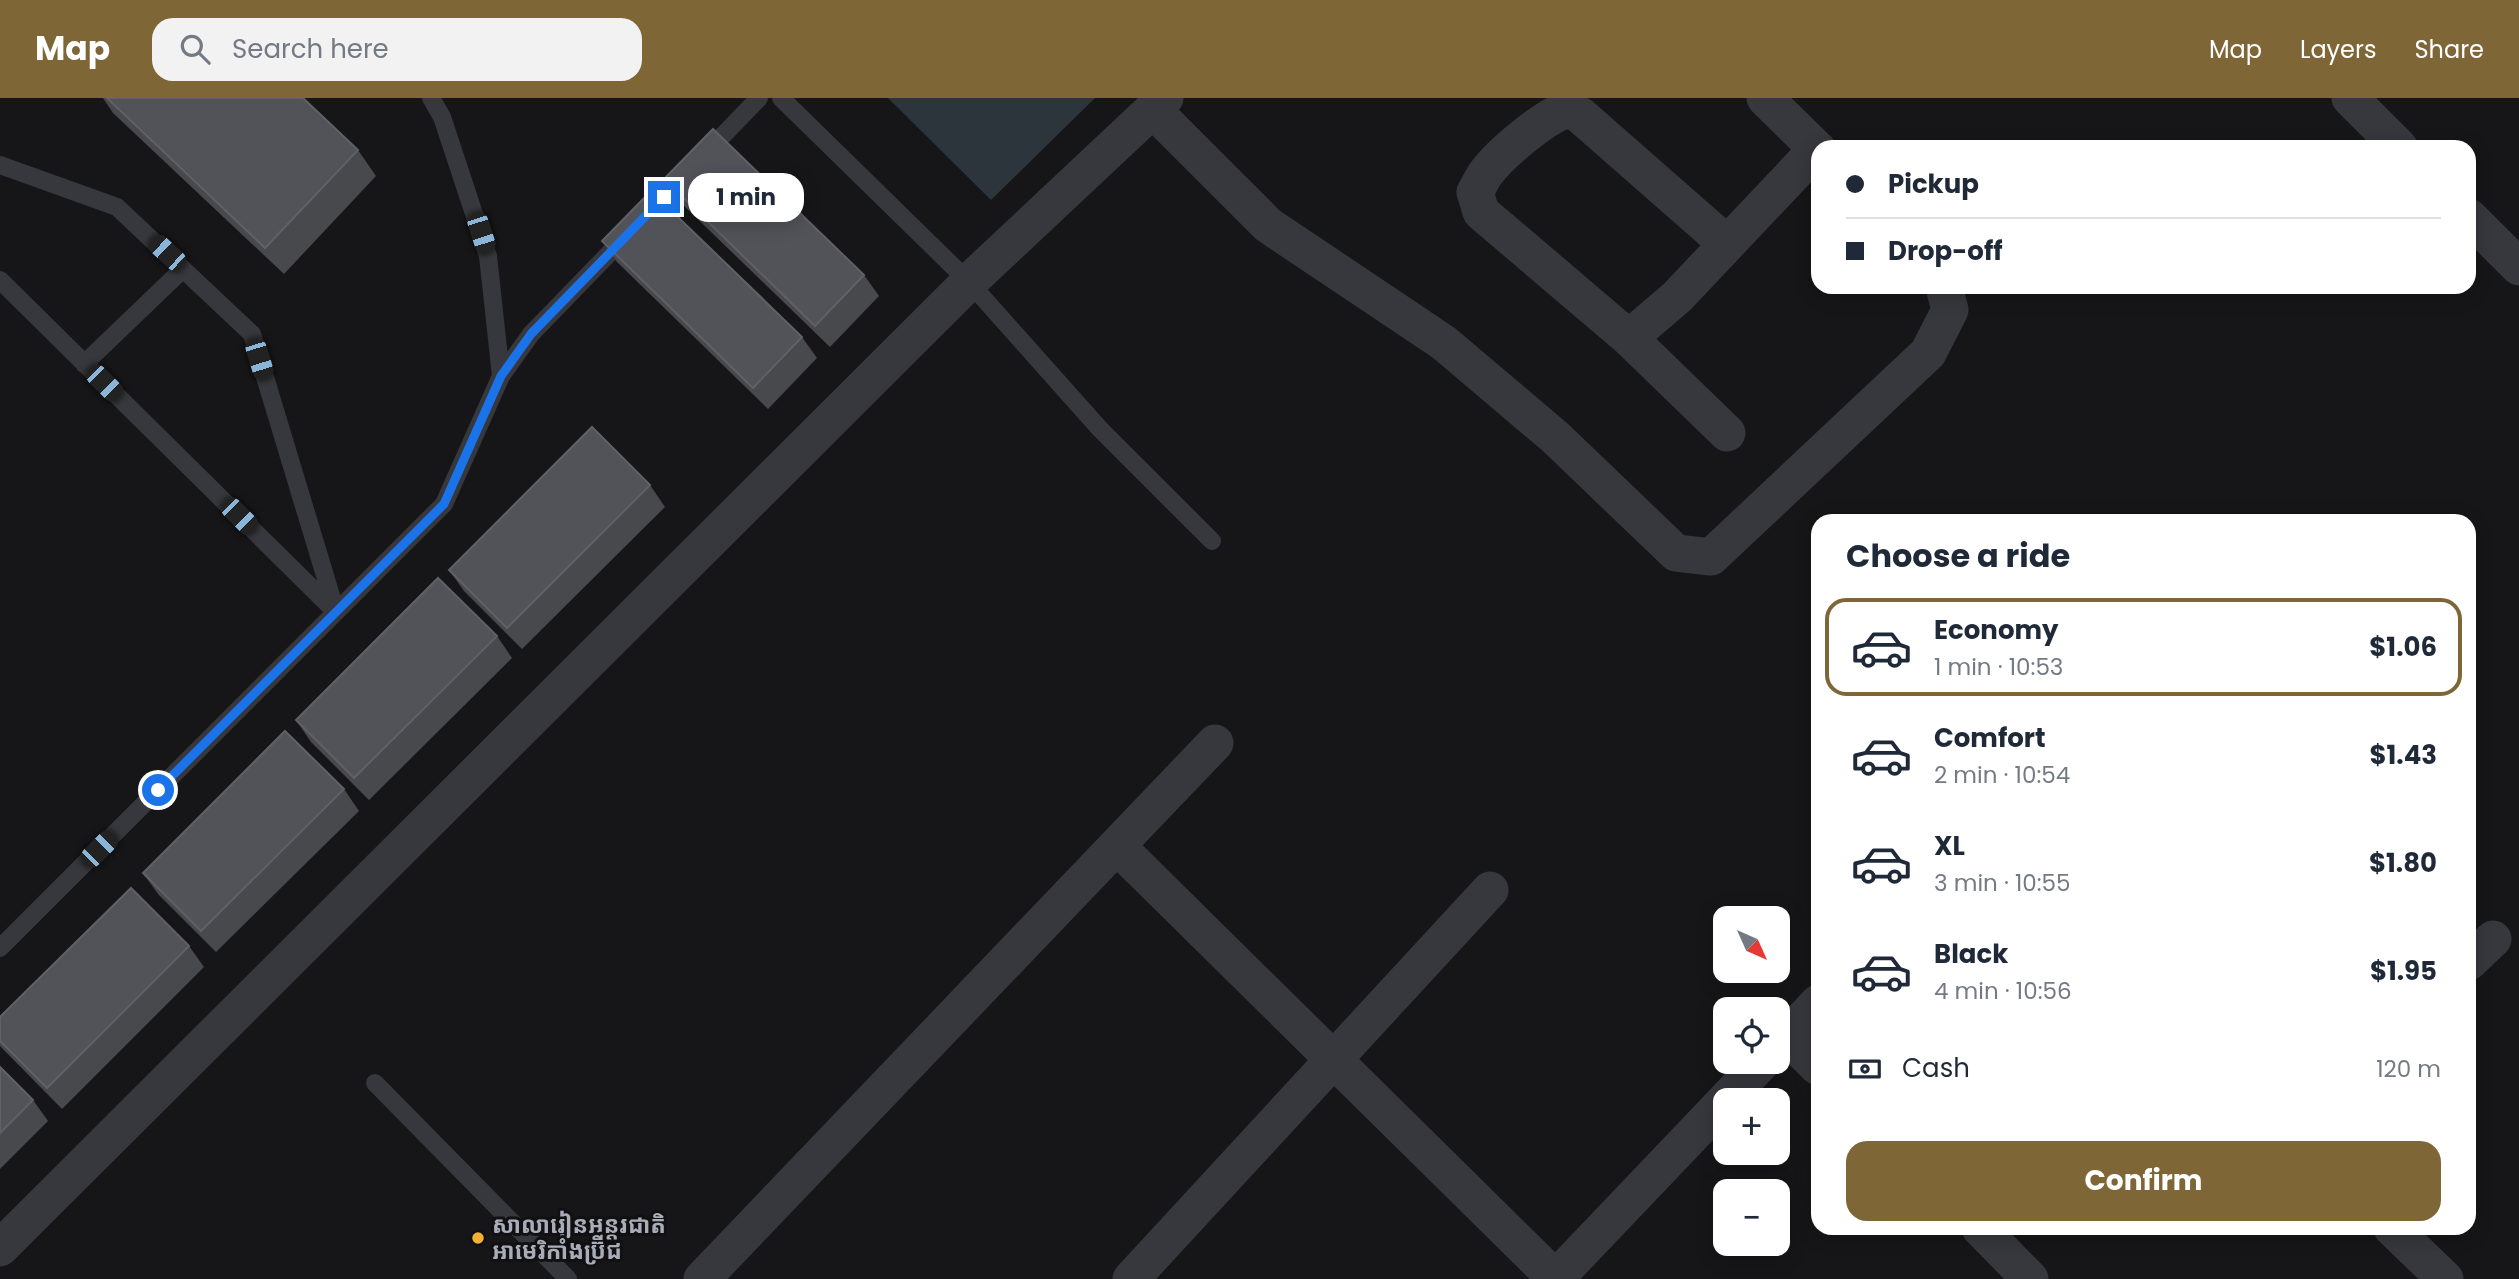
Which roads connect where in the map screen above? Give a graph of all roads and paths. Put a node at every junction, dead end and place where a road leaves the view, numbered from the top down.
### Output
1 (431, 98) edge
2 (759, 98) edge
3 (781, 98) edge
4 (1765, 98) edge
5 (2350, 98) edge
6 (1159, 104) edge
7 (2392, 140) edge
8 (1811, 142) edge
9 (1811, 156) edge
10 (0, 164) edge
11 (2476, 224) edge
12 (1727, 244) junction
13 (2519, 267) edge
14 (183, 269) junction
15 (0, 280) edge
16 (969, 282) junction
17 (1946, 294) edge
18 (1629, 338) junction
19 (84, 364) junction
20 (501, 376) junction
21 (1727, 433) dead end
22 (1212, 541) dead end
23 (335, 612) junction
24 (1215, 743) dead end
25 (1117, 846) junction
26 (1490, 890) dead end
27 (0, 947) edge
28 (1811, 1011) edge
29 (1790, 1033) edge
30 (1790, 1046) edge
31 (1334, 1059) junction
32 (1811, 1062) edge
33 (1751, 1074) edge
34 (375, 1083) dead end
35 (1987, 1235) edge
36 (2399, 1235) edge
37 (0, 1248) edge
38 (568, 1279) edge
39 (702, 1279) edge
40 (1131, 1279) edge
41 (1555, 1279) edge
42 (2030, 1279) edge
43 (2445, 1279) edge

1 - 20 lane
2 - 20 lane
3 - 16 lane
4 - 8 street
5 - 7 street
6 - 16 street
6 - 17 street
9 - 12 street
10 - 14 lane
11 - 13 street
12 - 18 street
12 - 18 street
14 - 19 lane
14 - 23 lane
15 - 19 lane
16 - 22 lane
16 - 37 street
18 - 21 street
19 - 23 lane
20 - 23 lane
23 - 27 lane
24 - 25 street
25 - 31 street
25 - 39 street
26 - 31 street
28 - 29 street
30 - 32 street
31 - 40 street
31 - 41 street
33 - 41 street
34 - 38 lane
35 - 42 street
36 - 43 street

